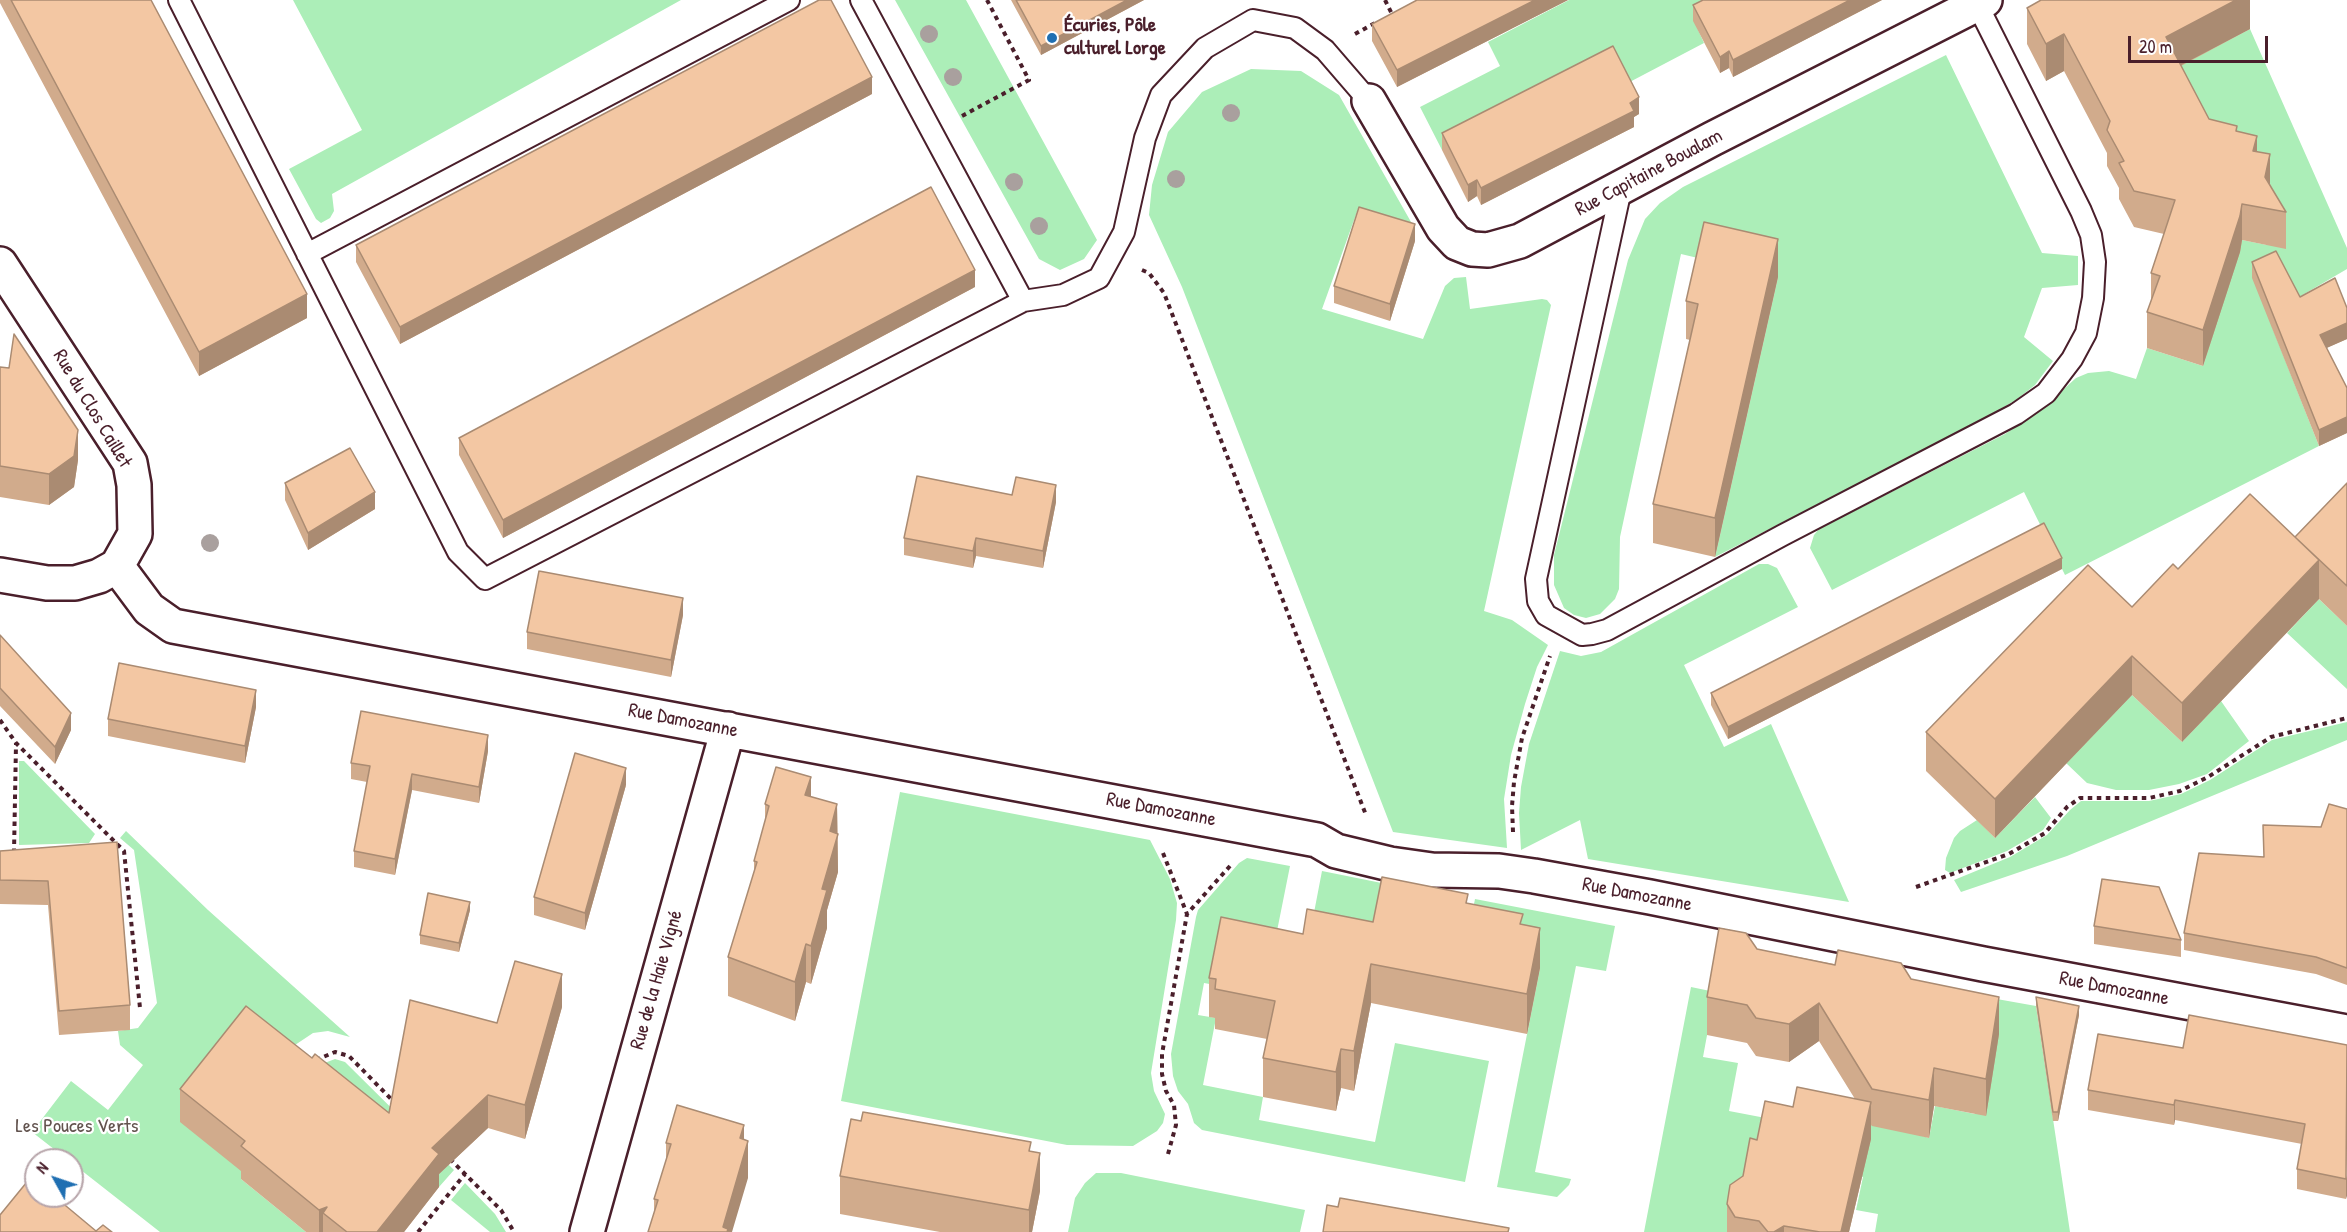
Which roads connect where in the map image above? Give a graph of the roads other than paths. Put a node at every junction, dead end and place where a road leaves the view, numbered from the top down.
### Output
1 (179, 0) edge
2 (789, 0) edge
3 (861, 0) edge
4 (1981, 2) edge
5 (1369, 101) joint
6 (1621, 189) junction
7 (307, 254) junction
8 (0, 264) edge
9 (1023, 301) junction
10 (117, 566) junction
11 (0, 575) edge
12 (728, 729) junction
13 (2347, 1032) edge
14 (587, 1232) edge

1 - 7 lane
2 - 7 lane
3 - 9 lane
4 - 6 street, Rue Capitaine Boualam
4 - 6 lane
5 - 6 street, Rue Capitaine Boualam
5 - 9 lane
7 - 9 lane
8 - 10 street, Rue du Clos Caillet
10 - 11 street
10 - 12 street, Rue Damozanne
12 - 13 street, Rue Damozanne
12 - 14 street, Rue de la Haie Vigné

